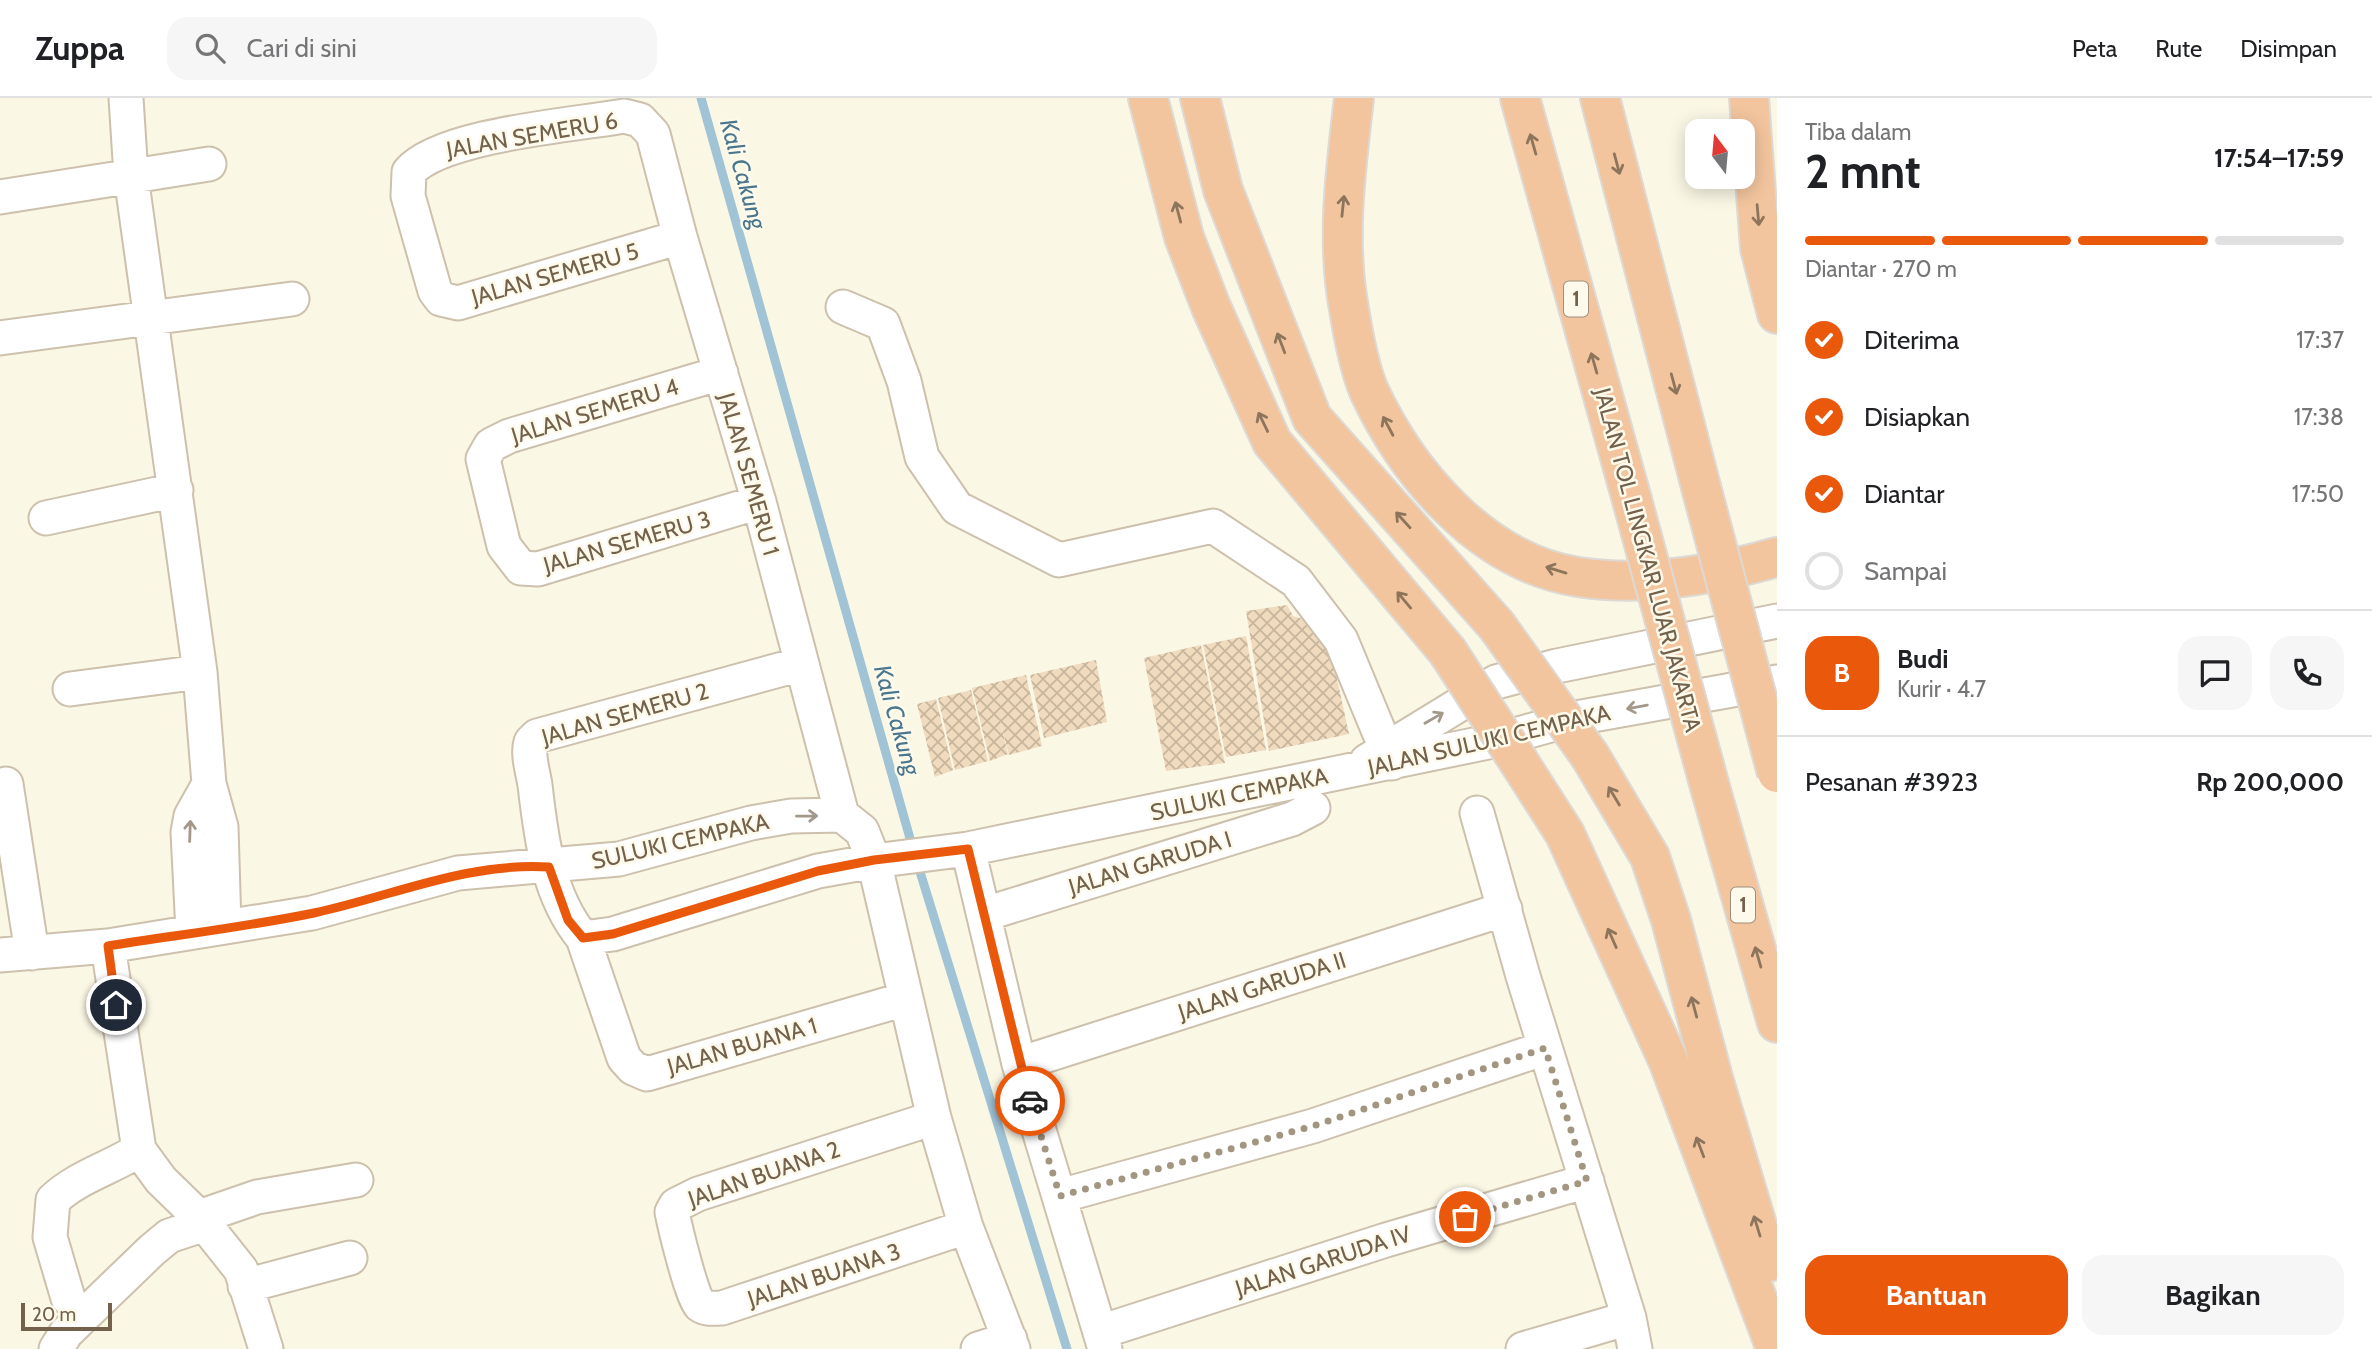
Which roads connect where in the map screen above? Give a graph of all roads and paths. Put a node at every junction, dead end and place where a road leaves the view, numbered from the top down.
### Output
1 (126, 98) edge
2 (1148, 98) edge
3 (1354, 98) edge
4 (1520, 98) edge
5 (1600, 98) edge
6 (1749, 98) edge
7 (1204, 107) edge
8 (653, 134) joint
9 (209, 164) dead end
10 (131, 176) junction
11 (0, 197) edge
12 (680, 237) junction
13 (435, 291) joint
14 (292, 299) dead end
15 (844, 307) dead end
16 (1777, 314) edge
17 (152, 317) junction
18 (0, 338) edge
19 (721, 373) junction
20 (176, 490) junction
21 (759, 502) junction
22 (46, 518) dead end
23 (504, 546) joint
24 (1777, 557) edge
25 (1777, 621) edge
26 (801, 664) junction
27 (1557, 666) junction
28 (200, 672) junction
29 (1777, 682) edge
30 (70, 689) dead end
31 (1576, 718) junction
32 (1388, 755) junction
33 (1356, 769) joint
34 (1777, 773) edge
35 (6, 783) dead end
36 (209, 784) junction
37 (1313, 808) dead end
38 (1477, 813) dead end
39 (842, 815) junction
40 (968, 849) junction
41 (886, 860) junction
42 (549, 867) junction
43 (1505, 909) junction
44 (985, 914) junction
45 (209, 929) junction
46 (583, 938) junction
47 (108, 946) junction
48 (16, 954) edge
49 (905, 999) junction
50 (1777, 1023) edge
51 (1545, 1048) junction
52 (1019, 1064) junction
53 (934, 1118) junction
54 (139, 1150) junction
55 (356, 1180) dead end
56 (1587, 1181) junction
57 (1060, 1196) junction
58 (202, 1220) junction
59 (966, 1227) junction
60 (350, 1258) dead end
61 (245, 1286) junction
62 (692, 1287) joint
63 (1777, 1291) edge
64 (68, 1298) dead end
65 (1632, 1333) edge
66 (1103, 1341) edge
67 (1011, 1344) edge
68 (55, 1349) edge
69 (266, 1349) edge
70 (978, 1349) edge
71 (1523, 1349) edge
72 (1776, 1349) edge

1 - 10 street
72 -> 2 highway, bridge
24 -> 3 highway
50 -> 4 highway, JALAN TOL LINGKAR LUAR JAKARTA / 1, bridge
5 -> 34 highway, bridge
6 -> 16 highway
63 -> 7 highway, bridge
8 - 12 street, JALAN SEMERU 1
8 - 13 street, JALAN SEMERU 6
9 - 10 street
10 - 11 street
10 - 17 street
12 - 13 street, JALAN SEMERU 5
12 - 19 street, JALAN SEMERU 1
14 - 17 street
15 - 32 street
17 - 18 street
17 - 20 street
19 - 21 street, JALAN SEMERU 1
19 - 23 street, JALAN SEMERU 4
20 - 22 street
20 - 28 street
21 - 23 street, JALAN SEMERU 3
21 - 26 street, JALAN SEMERU 1
25 - 27 street, JALAN SULUKI CEMPAKA
26 - 39 street, JALAN SEMERU 1
26 - 42 street, JALAN SEMERU 2
27 - 31 street
32 -> 27 street, JALAN SULUKI CEMPAKA
28 - 30 street
28 - 36 street
29 -> 31 street, JALAN SULUKI CEMPAKA
31 - 32 street, JALAN SULUKI CEMPAKA
32 - 33 street, JALAN SULUKI CEMPAKA
33 - 40 street, SULUKI CEMPAKA
35 - 48 street
36 - 45 street
45 -> 36 street
37 - 44 street, JALAN GARUDA I
38 - 43 street
39 - 41 street
42 -> 39 street, SULUKI CEMPAKA
40 - 41 street, SULUKI CEMPAKA
40 - 44 street
41 - 46 street, SULUKI CEMPAKA
41 - 49 street
42 - 45 street, SULUKI CEMPAKA
42 - 46 street
43 - 51 street
43 - 52 street, JALAN GARUDA II
44 - 52 street
45 - 47 street, SULUKI CEMPAKA
46 - 49 street, JALAN BUANA 1
47 - 48 street, SULUKI CEMPAKA
47 - 54 street
49 - 53 street
51 - 56 street
51 - 57 street
52 - 57 street
53 - 59 street
53 - 62 street, JALAN BUANA 2
54 - 58 street
54 - 64 street
55 - 58 street
56 - 65 street
56 - 66 street, JALAN GARUDA IV
57 - 66 street
58 - 61 street
58 - 68 street
59 - 62 street, JALAN BUANA 3
59 - 67 street
60 - 61 street
61 - 69 street
65 - 71 street
67 - 70 street

